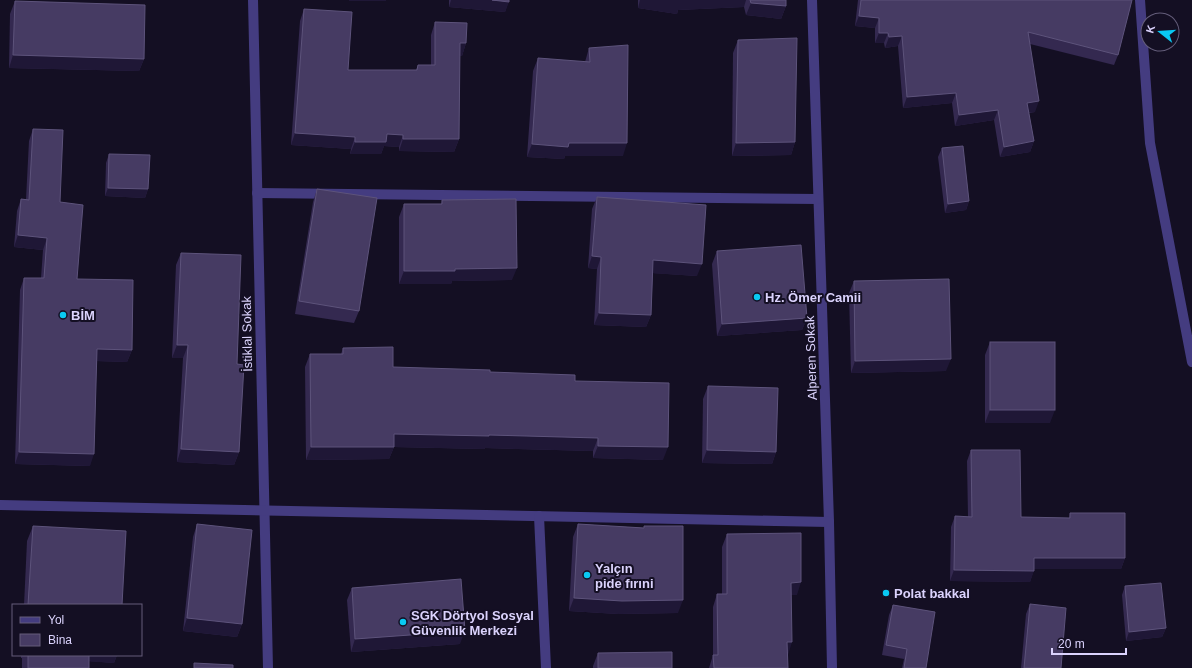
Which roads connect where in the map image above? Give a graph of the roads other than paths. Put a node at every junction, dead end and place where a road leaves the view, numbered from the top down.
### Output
1 (253, 0) edge
2 (812, 0) edge
3 (1140, 0) edge
4 (257, 193) junction
5 (818, 199) junction
6 (1192, 362) edge
7 (0, 505) edge
8 (264, 510) junction
9 (539, 516) junction
10 (829, 522) junction
11 (268, 668) edge
12 (546, 668) edge
13 (832, 668) edge

1 - 4 street, İstiklal Sokak
2 - 5 street, Alperen Sokak
3 - 6 street
4 - 5 street
4 - 8 street, İstiklal Sokak
5 - 10 street, Alperen Sokak
7 - 8 street
8 - 9 street
8 - 11 street, İstiklal Sokak
9 - 10 street
9 - 12 street
10 - 13 street, Alperen Sokak

